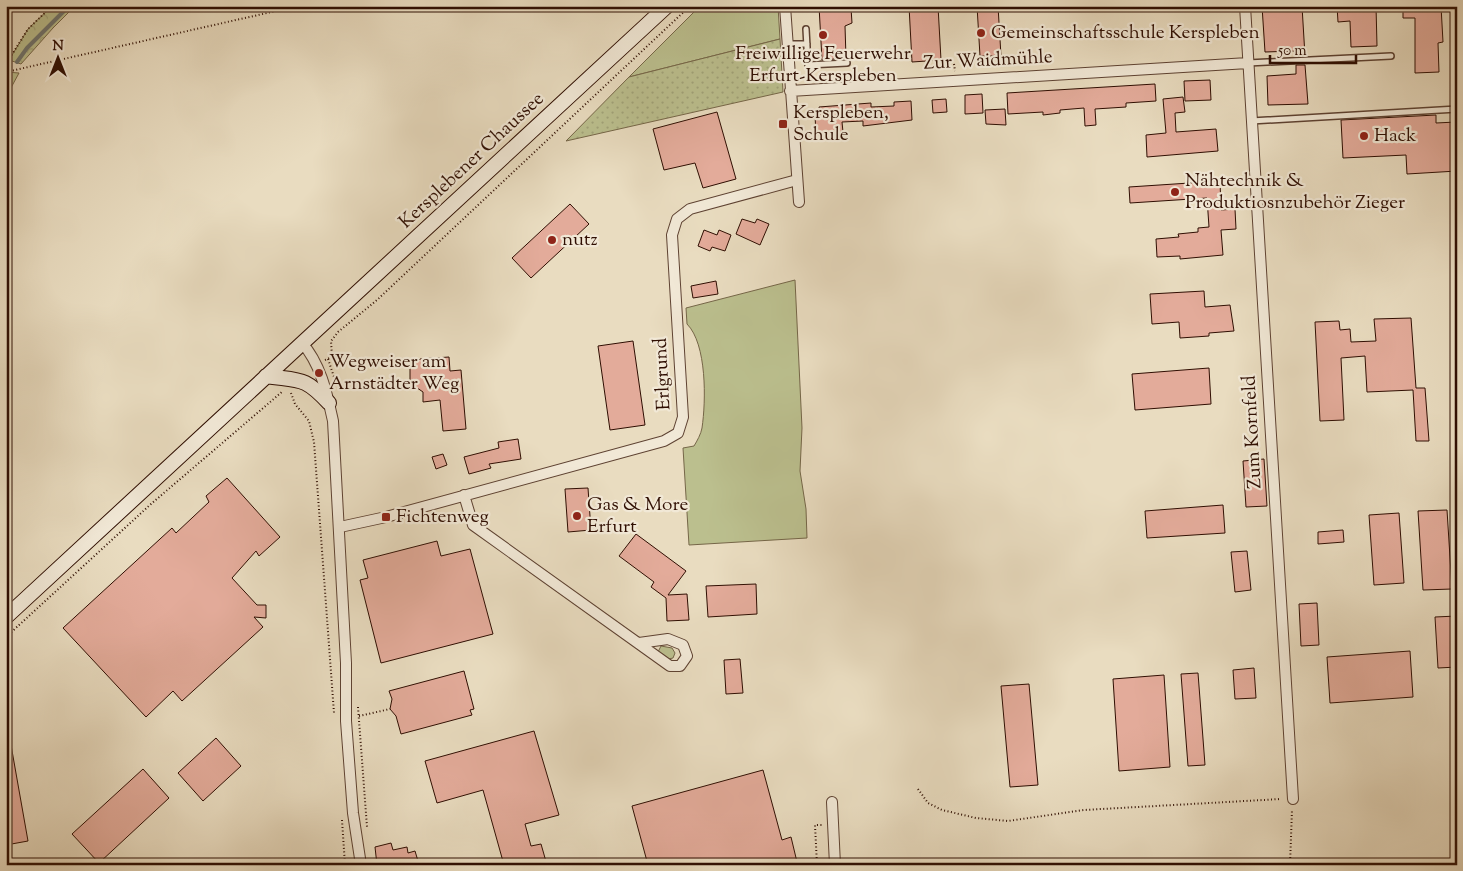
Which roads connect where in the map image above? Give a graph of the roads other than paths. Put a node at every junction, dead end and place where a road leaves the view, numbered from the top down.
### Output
1 (667, 6) edge
2 (785, 6) edge
3 (1245, 6) edge
4 (806, 29) dead end
5 (788, 44) junction
6 (807, 44) junction
7 (1391, 56) dead end
8 (847, 63) dead end
9 (1248, 63) junction
10 (790, 91) junction
11 (1457, 109) edge
12 (1251, 121) junction
13 (797, 180) junction
14 (798, 202) dead end
15 (302, 342) junction
16 (266, 376) junction
17 (329, 403) junction
18 (464, 495) junction
19 (340, 527) junction
20 (6, 617) edge
21 (639, 643) dead end
22 (1293, 799) road end
23 (832, 802) dead end
24 (361, 865) edge
25 (835, 865) edge

1 - 15 main road, Kersplebener Chaussee
2 - 5 street
3 - 9 street, Zum Kornfeld
4 - 6 lane
5 - 6 lane
5 - 10 street
6 - 8 lane
7 - 9 lane
9 - 10 street, Zur Waidmühle
9 - 12 street, Zum Kornfeld
10 - 13 street
11 - 12 lane
12 - 22 street, Zum Kornfeld
13 - 14 street
13 - 18 street, Erlgrund
15 - 16 main road, Kersplebener Chaussee
15 - 17 street
16 - 17 main road
16 - 20 main road, Kersplebener Chaussee
17 - 19 street
18 - 19 street, Erlgrund
18 - 21 street
19 - 24 street
23 - 25 street

